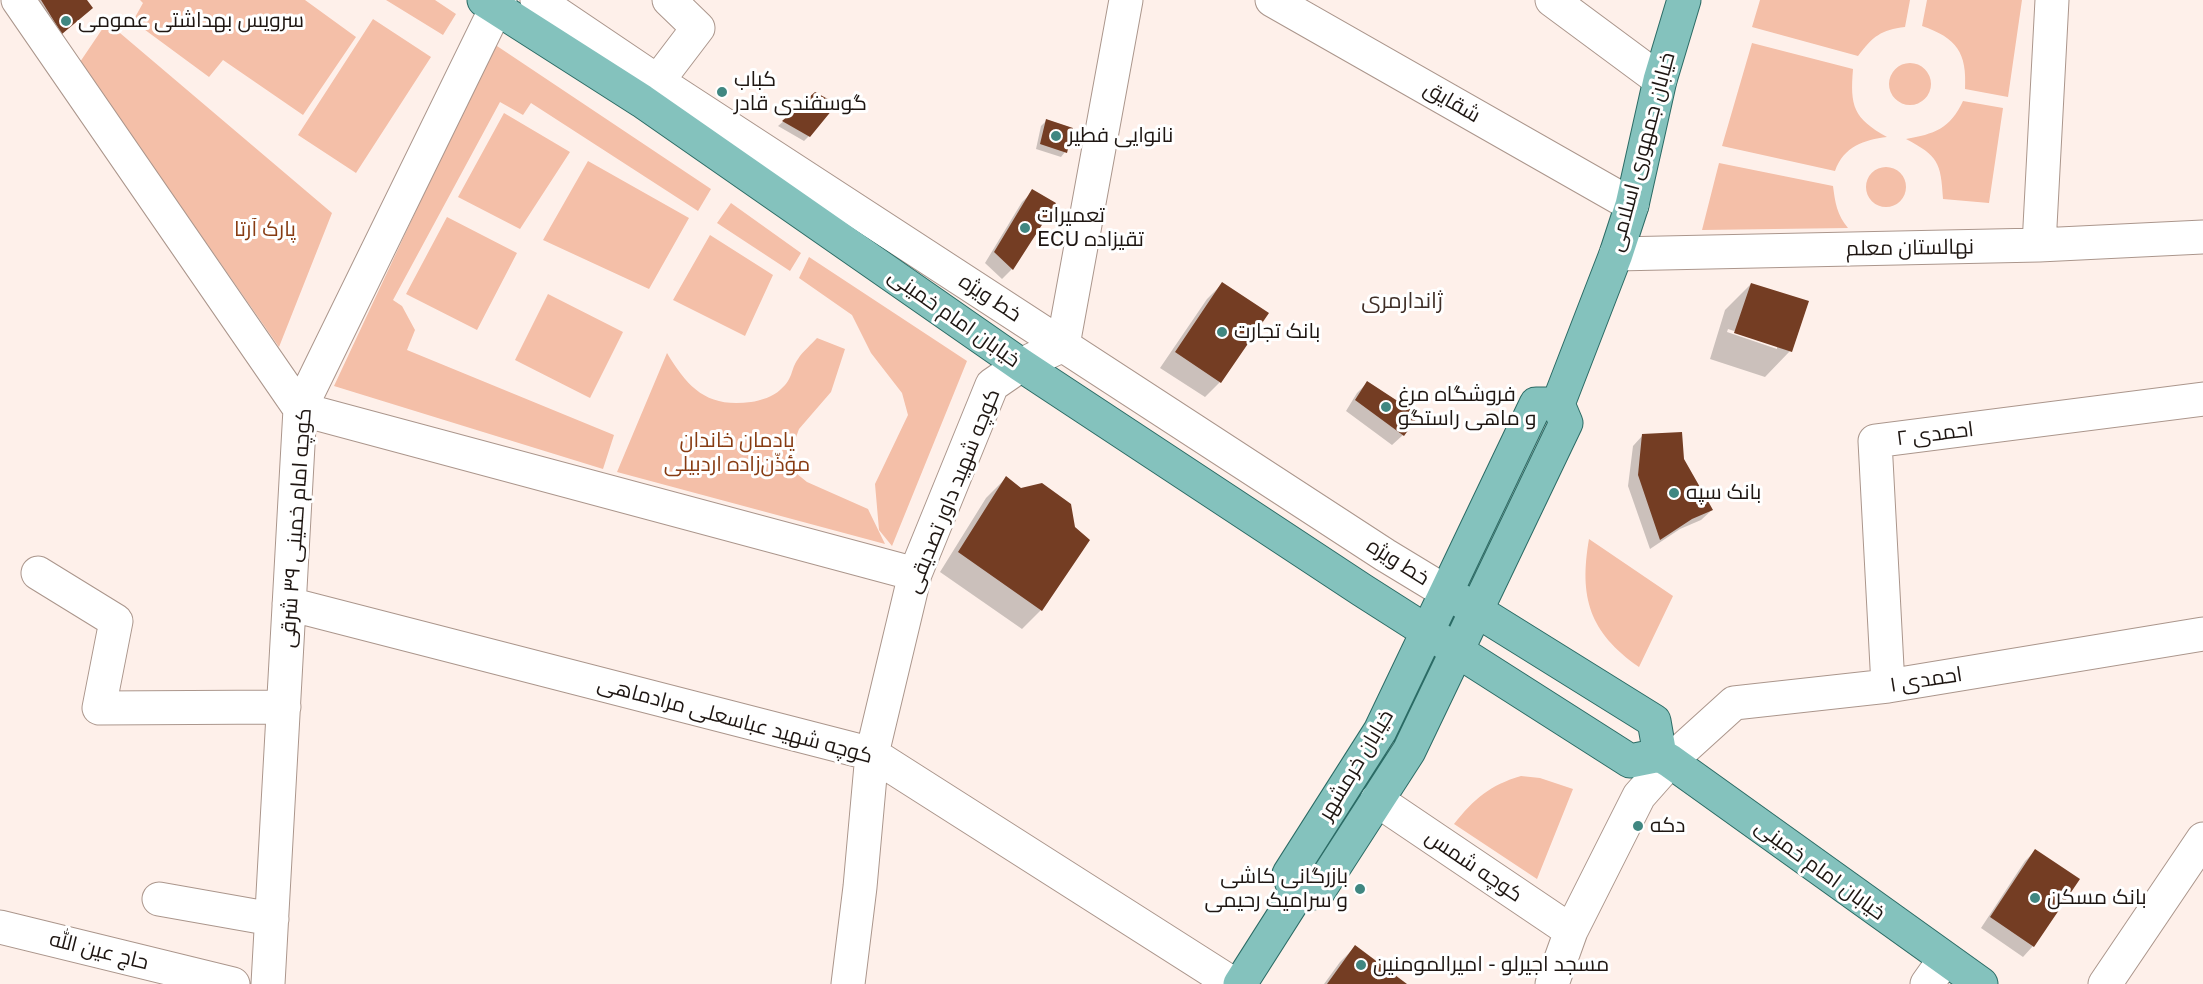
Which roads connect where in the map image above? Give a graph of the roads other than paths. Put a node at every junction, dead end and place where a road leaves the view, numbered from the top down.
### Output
1 (18, 0) edge
2 (537, 0) edge
3 (669, 0) edge
4 (1126, 0) edge
5 (1272, 0) edge
6 (1552, 0) edge
7 (1684, 0) edge
8 (2052, 0) edge
9 (493, 3) edge
10 (1660, 80) junction
11 (650, 91) junction
12 (1632, 205) junction
13 (2203, 237) edge
14 (2040, 245) junction
15 (1616, 254) junction
16 (1063, 345) junction
17 (1022, 365) junction
18 (2203, 399) edge
19 (1558, 404) junction
20 (300, 409) junction
21 (38, 573) dead end
22 (915, 574) junction
23 (1446, 592) junction
24 (289, 604) junction
25 (1476, 611) junction
26 (1427, 632) junction
27 (2203, 634) edge
28 (1457, 650) junction
29 (1888, 686) junction
30 (284, 707) junction
31 (872, 754) junction
32 (1665, 758) junction
33 (1377, 800) junction
34 (2203, 839) edge
35 (1296, 896) junction
36 (159, 899) dead end
37 (272, 919) junction
38 (0, 927) edge
39 (1571, 932) junction
40 (1936, 972) edge
41 (1563, 978) edge
42 (233, 984) edge
43 (268, 984) edge
44 (848, 984) edge
45 (1233, 984) edge
46 (1240, 984) edge
47 (1981, 984) edge
48 (2105, 984) edge

1 - 20 street
2 - 11 street, خط ویژه
3 - 11 street
4 - 16 street
5 - 12 street, شقایق
6 - 10 street
7 - 10 main road, خیابان جمهوری اسلامی
8 - 14 street
9 - 11 main road, خیابان امام خمینی
9 - 20 street, کوچه امام خمینی ۳۹ شرقی
10 - 12 main road, خیابان جمهوری اسلامی
11 - 16 street, خط ویژه
11 - 17 main road, خیابان امام خمینی
12 - 15 main road, خیابان جمهوری اسلامی
13 - 14 street, نهالستان معلم
14 - 15 street, نهالستان معلم
15 - 19 main road, خیابان جمهوری اسلامی
16 - 17 street, کوچه شهید داور تصدیقی
16 - 23 street, خط ویژه
17 - 22 street, کوچه شهید داور تصدیقی
17 - 26 main road, خیابان امام خمینی
18 - 29 street, احمدی ۲
19 - 23 main road
19 - 25 main road, خیابان جمهوری اسلامی
20 - 22 street
20 - 24 street, کوچه امام خمینی ۳۹ شرقی
21 - 30 street
22 - 31 street, کوچه شهید داور تصدیقی
23 - 25 main road
23 - 26 main road, خیابان خرمشهر
24 - 30 street, کوچه امام خمینی ۳۹ شرقی
24 - 31 street, کوچه شهید عباسعلی مرادماهی
25 - 28 main road, خیابان خرمشهر
25 - 32 main road
26 - 28 main road, خیابان امام خمینی
26 - 35 main road, خیابان خرمشهر
27 - 29 street, احمدی ۱
28 - 32 main road
28 - 33 main road, خیابان خرمشهر
29 - 32 street, احمدی ۱
30 - 37 street, کوچه امام خمینی ۳۹ شرقی
31 - 44 street, کوچه شهید داور تصدیقی
31 - 45 street, کوچه شهید عباسعلی مرادماهی
32 - 39 street, احمدی ۱
32 - 40 main road, خیابان امام خمینی
33 - 35 main road, خیابان خرمشهر
33 - 39 street, کوچه شمس
34 - 48 street
35 - 46 main road
36 - 37 street
37 - 43 street, کوچه امام خمینی ۳۹ شرقی
38 - 42 street, حاج عین الله
39 - 41 street, احمدی ۱
40 - 47 main road, خیابان امام خمینی

